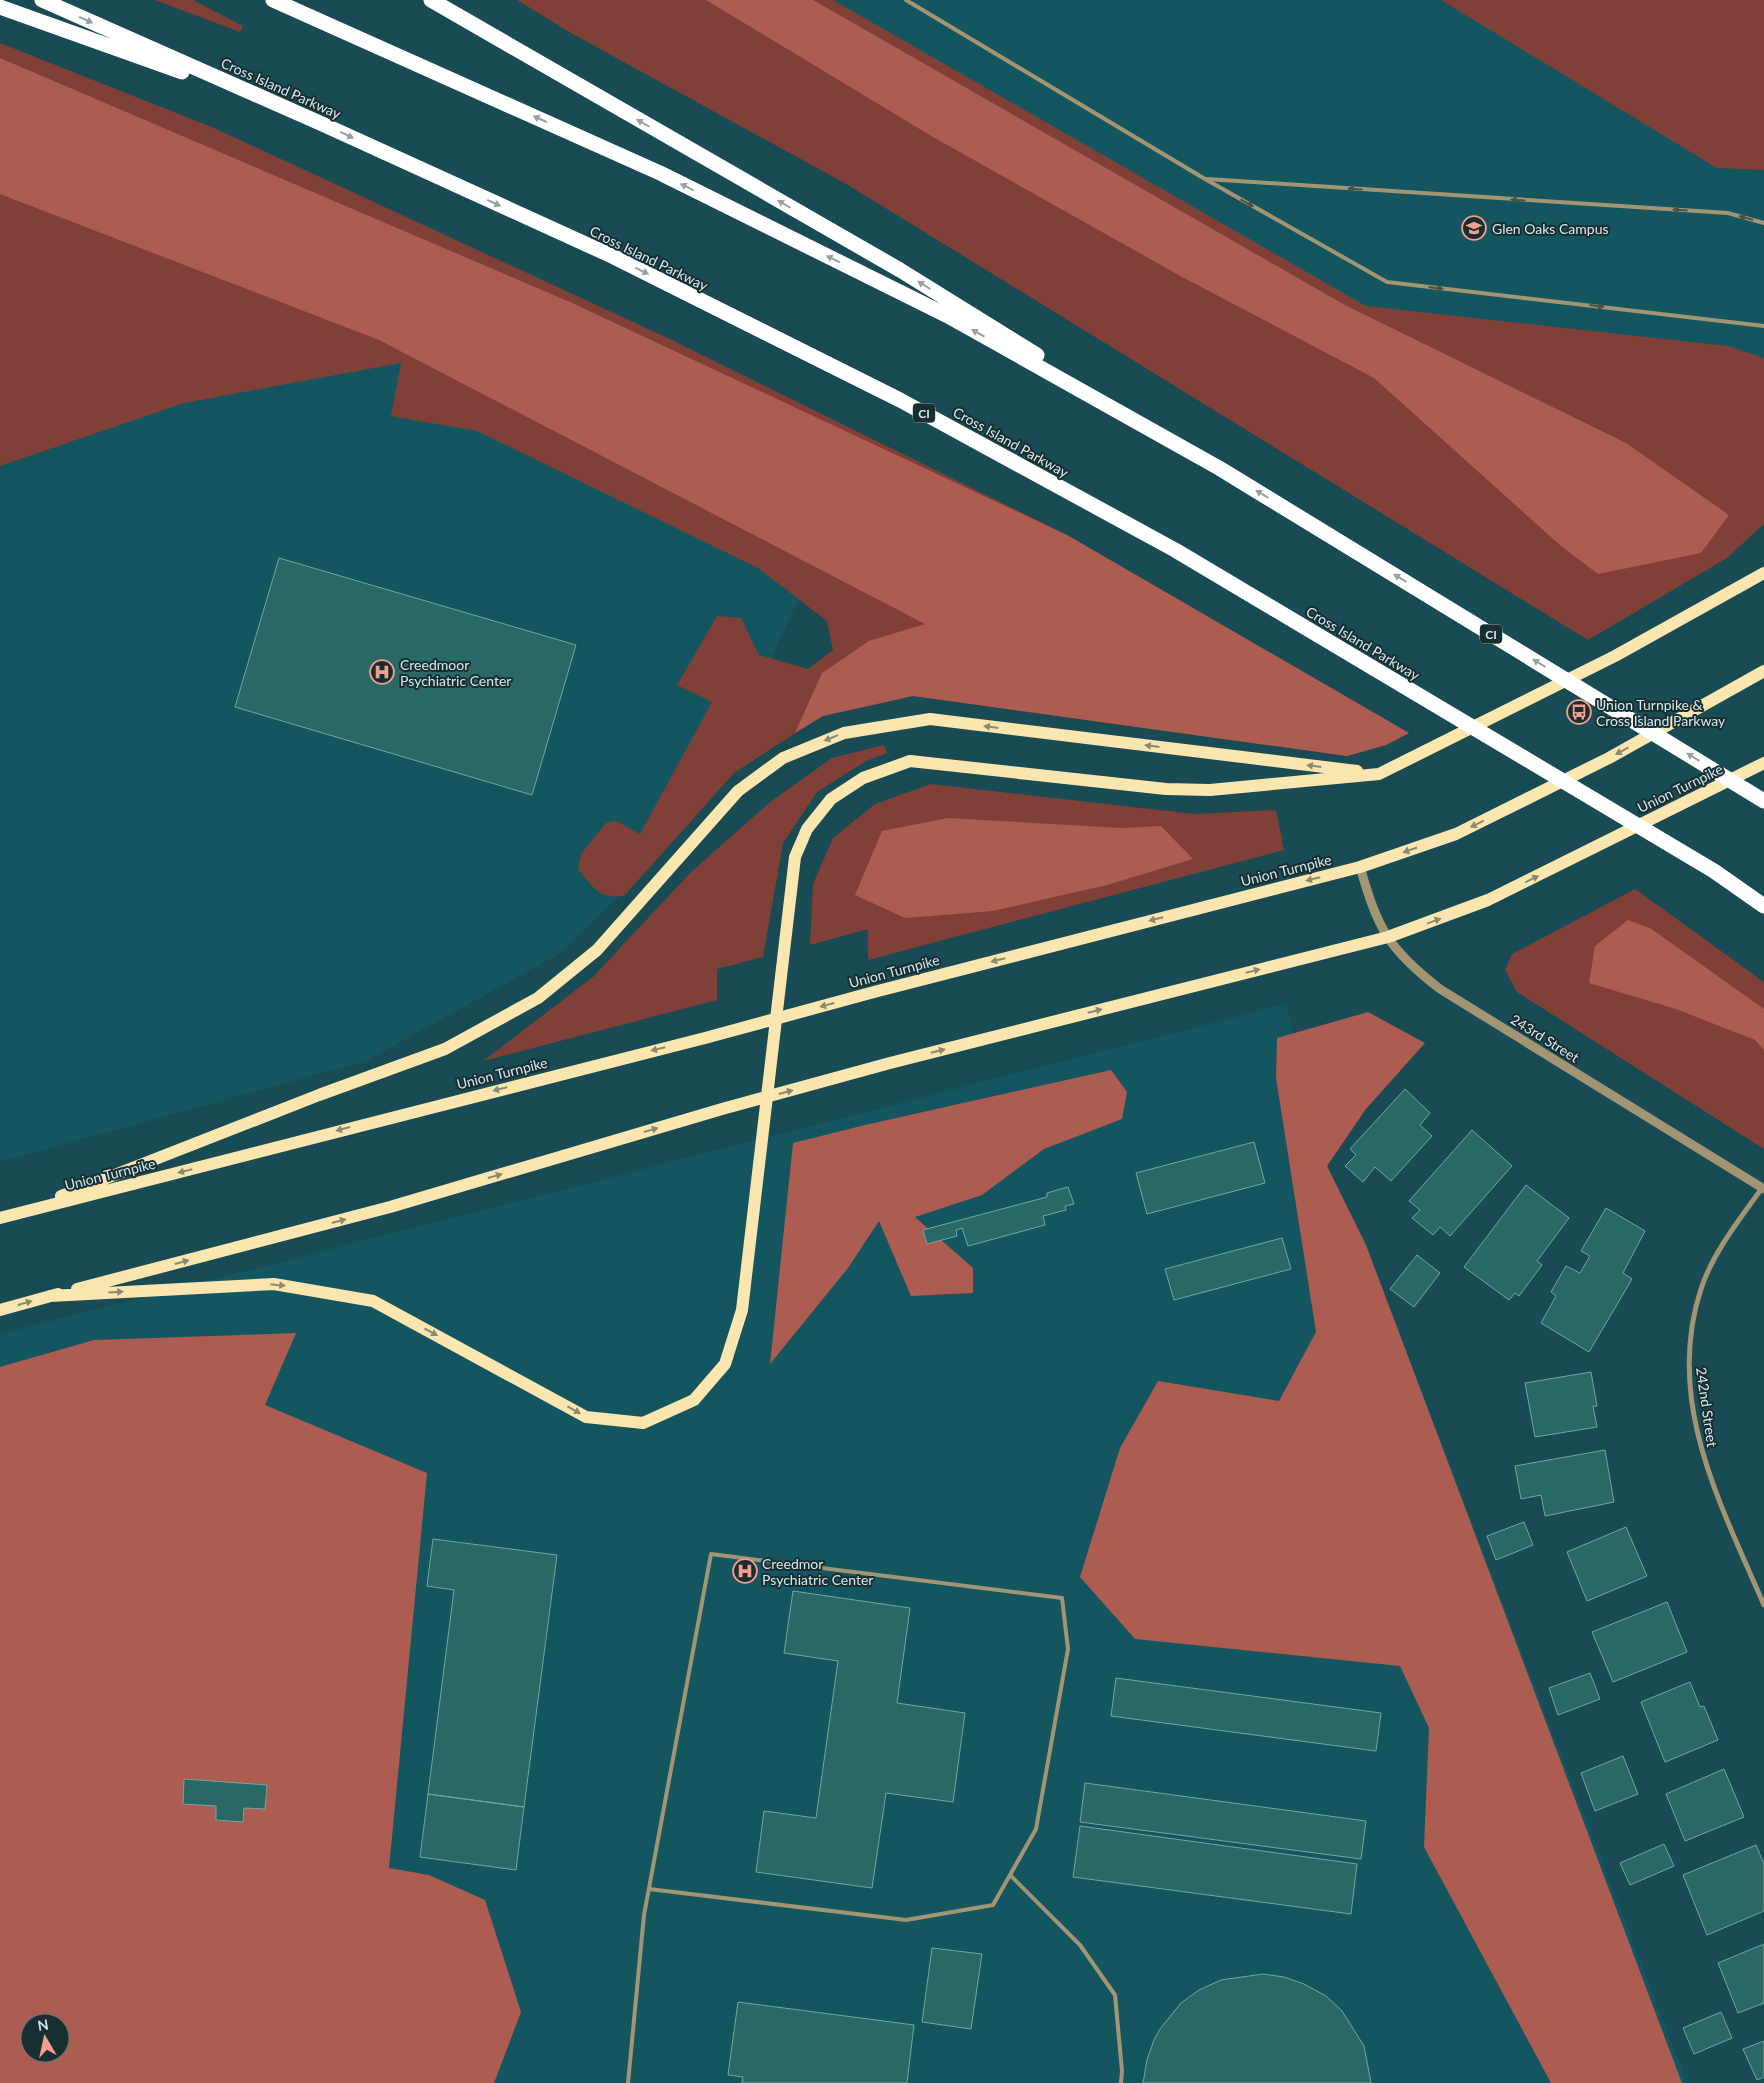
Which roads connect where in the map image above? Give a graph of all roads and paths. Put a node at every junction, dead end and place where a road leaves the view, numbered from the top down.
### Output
1 (42, 0) edge
2 (274, 0) edge
3 (431, 0) edge
4 (450, 0) edge
5 (906, 0) edge
6 (0, 7) edge
7 (597, 97) junction
8 (320, 123) junction
9 (1205, 179) junction
10 (1764, 223) edge
11 (1764, 326) edge
12 (1219, 468) junction
13 (1764, 573) edge
14 (1764, 670) edge
15 (1764, 763) edge
16 (1379, 774) junction
17 (1764, 801) edge
18 (1360, 867) junction
19 (1764, 906) edge
20 (1388, 937) junction
21 (1763, 1189) edge
22 (15, 1214) junction
23 (0, 1218) edge
24 (50, 1296) junction
25 (0, 1310) edge
26 (1764, 1605) edge
27 (1010, 1875) junction
28 (648, 1889) junction
29 (628, 2083) edge
30 (1121, 2083) edge

1 -> 8 highway, Cross Island Parkway / CI
12 -> 2 highway, CI
3 - 7 highway
4 - 7 highway
5 - 9 lane
6 - 8 highway
12 -> 7 highway
8 -> 19 highway, Cross Island Parkway / CI
10 -> 9 lane
9 -> 11 lane
17 -> 12 highway, CI
13 - 16 main road
14 -> 18 main road, Union Turnpike
20 -> 15 main road, Union Turnpike
16 -> 22 main road
24 -> 16 main road
18 - 20 street, 243rd Street
18 -> 22 main road, Union Turnpike
20 - 21 street, 243rd Street
24 -> 20 main road, Union Turnpike
21 - 26 street, 242nd Street
22 - 23 main road, Union Turnpike
25 -> 24 main road, Union Turnpike
27 - 28 lane
27 - 28 lane
27 - 30 lane
28 - 29 lane

